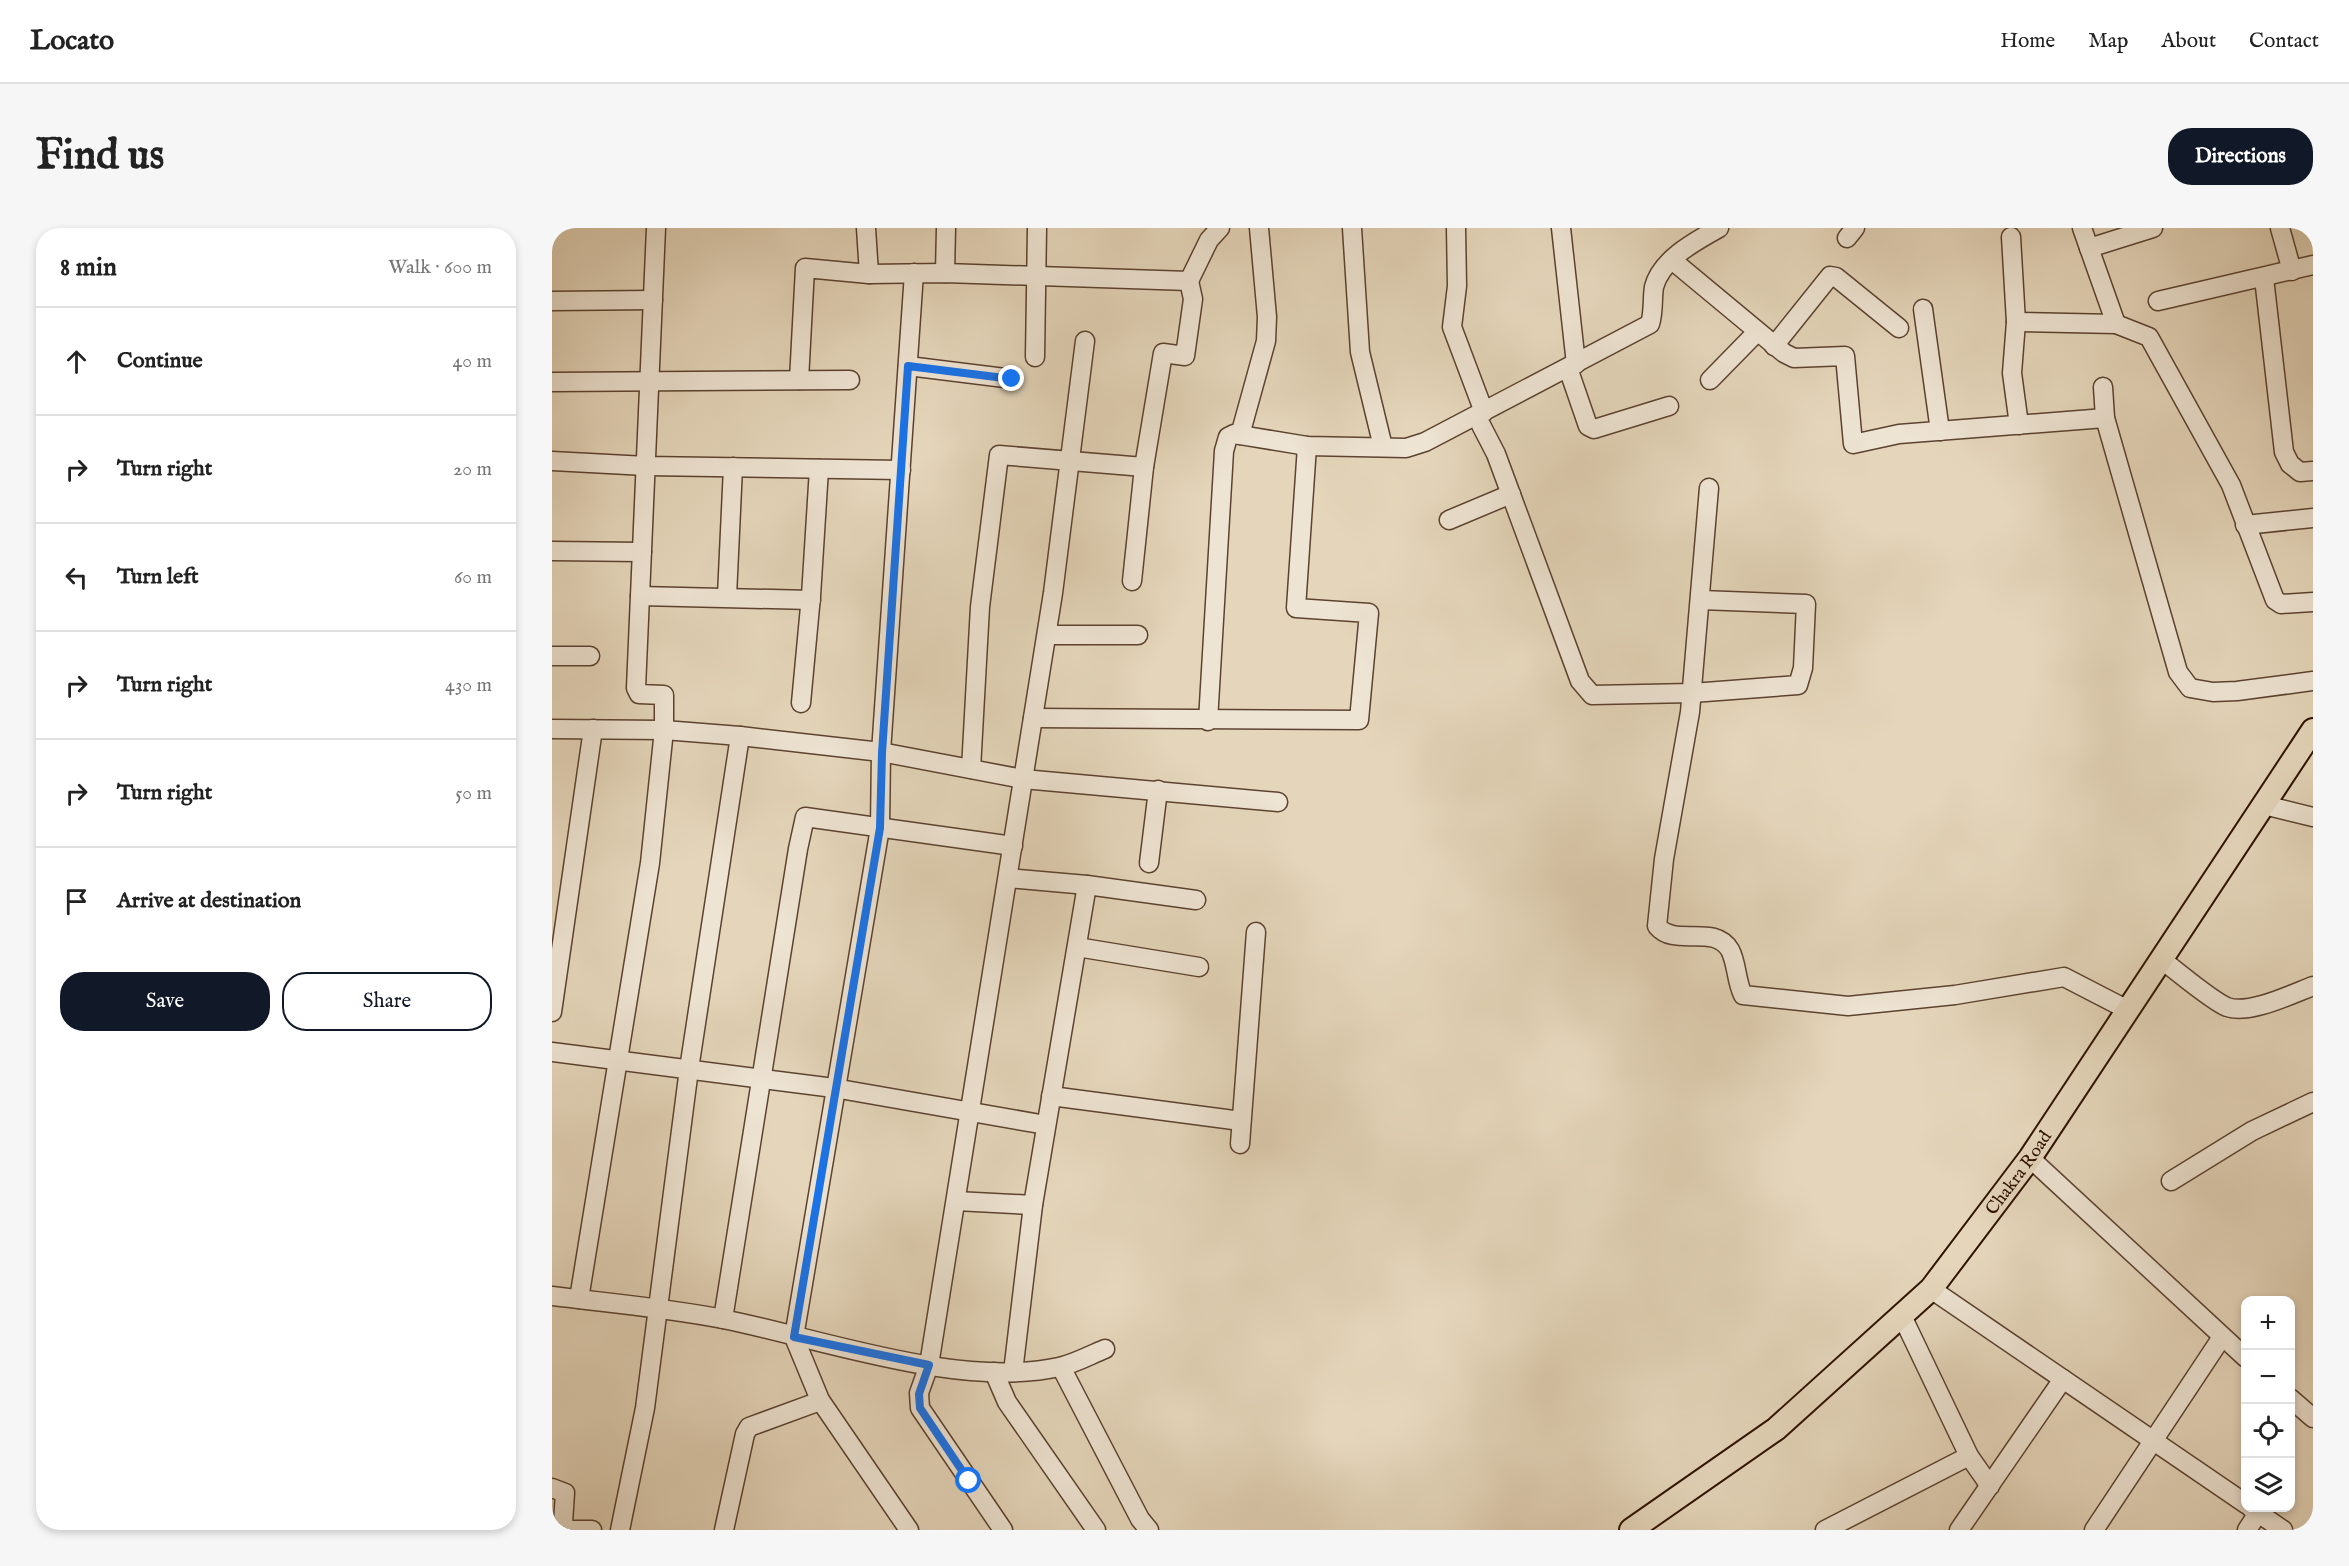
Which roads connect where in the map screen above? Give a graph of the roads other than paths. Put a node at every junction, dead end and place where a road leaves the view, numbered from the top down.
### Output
1 (656, 228) edge
2 (866, 228) edge
3 (946, 228) edge
4 (1036, 228) edge
5 (1220, 228) edge
6 (1259, 228) edge
7 (1352, 228) edge
8 (1456, 228) edge
9 (1560, 228) edge
10 (1719, 228) edge
11 (2082, 228) edge
12 (2153, 228) edge
13 (2280, 228) edge
14 (2011, 237) dead end
15 (2089, 248) junction
16 (1672, 260) junction
17 (2313, 265) edge
18 (2292, 271) junction
19 (914, 273) junction
20 (945, 273) junction
21 (869, 274) junction
22 (1035, 275) junction
23 (2264, 278) junction
24 (1189, 281) junction
25 (653, 300) junction
26 (552, 301) edge
27 (2158, 301) dead end
28 (1923, 309) dead end
29 (2016, 322) junction
30 (2116, 324) junction
31 (1899, 328) dead end
32 (1757, 333) junction
33 (1085, 341) dead end
34 (1774, 346) junction
35 (1035, 357) dead end
36 (908, 366) junction
37 (1572, 366) junction
38 (1012, 379) dead end
39 (650, 380) junction
40 (799, 380) junction
41 (850, 380) dead end
42 (1710, 380) dead end
43 (552, 382) edge
44 (2103, 387) dead end
45 (1669, 406) dead end
46 (1483, 418) junction
47 (2105, 418) junction
48 (2019, 425) junction
49 (1940, 432) junction
50 (1240, 435) junction
51 (1307, 446) junction
52 (1383, 447) junction
53 (1069, 460) junction
54 (552, 461) edge
55 (646, 466) junction
56 (733, 466) junction
57 (1144, 467) junction
58 (819, 469) junction
59 (901, 470) junction
60 (2313, 471) edge
61 (1709, 488) dead end
62 (1511, 494) junction
63 (2313, 518) edge
64 (1449, 520) dead end
65 (2246, 525) junction
66 (552, 551) edge
67 (642, 552) junction
68 (1132, 581) dead end
69 (640, 596) junction
70 (727, 596) junction
71 (811, 600) junction
72 (1701, 600) junction
73 (2313, 602) edge
74 (1047, 635) junction
75 (1138, 635) dead end
76 (552, 656) edge
77 (590, 656) dead end
78 (2313, 681) edge
79 (1692, 693) junction
80 (801, 703) dead end
81 (1033, 718) junction
82 (1208, 721) junction
83 (552, 729) edge
84 (593, 729) junction
85 (664, 730) junction
86 (2313, 730) edge
87 (740, 736) junction
88 (882, 753) junction
89 (971, 769) junction
90 (1023, 779) junction
91 (1158, 790) junction
92 (1278, 802) dead end
93 (2264, 805) junction
94 (2313, 818) edge
95 (880, 828) junction
96 (1013, 846) junction
97 (1149, 863) dead end
98 (1008, 878) junction
99 (1087, 885) junction
100 (1196, 900) dead end
101 (1256, 932) dead end
102 (1077, 947) junction
103 (2162, 960) junction
104 (1199, 968) dead end
105 (2313, 986) edge
106 (2128, 1010) junction
107 (552, 1012) edge
108 (552, 1052) edge
109 (620, 1060) junction
110 (689, 1069) junction
111 (761, 1078) junction
112 (834, 1088) junction
113 (1051, 1096) junction
114 (2313, 1102) edge
115 (971, 1112) junction
116 (1241, 1121) junction
117 (1046, 1125) junction
118 (1240, 1144) dead end
119 (2030, 1158) junction
120 (2171, 1181) dead end
121 (956, 1201) junction
122 (1033, 1205) junction
123 (1931, 1289) junction
124 (552, 1296) edge
125 (579, 1299) junction
126 (656, 1309) junction
127 (1902, 1316) junction
128 (723, 1319) junction
129 (794, 1337) junction
130 (2222, 1337) junction
131 (1106, 1349) dead end
132 (2241, 1354) edge
133 (929, 1365) junction
134 (1061, 1367) junction
135 (994, 1372) junction
136 (1013, 1372) junction
137 (2063, 1379) junction
138 (820, 1401) junction
139 (2295, 1402) edge
140 (2313, 1418) edge
141 (2154, 1441) junction
142 (1969, 1456) junction
143 (1990, 1486) junction
144 (552, 1488) edge
145 (2241, 1500) edge
146 (2251, 1512) edge
147 (2258, 1512) edge
148 (568, 1530) edge
149 (573, 1530) edge
150 (592, 1530) edge
151 (620, 1530) edge
152 (724, 1530) edge
153 (909, 1530) edge
154 (1003, 1530) edge
155 (1096, 1530) edge
156 (1149, 1530) edge
157 (1631, 1530) edge
158 (1825, 1530) edge
159 (1959, 1530) edge
160 (2094, 1530) edge
161 (2247, 1530) edge
162 (2283, 1530) edge

1 - 25 street
2 - 21 street
3 - 20 street
4 - 22 street
5 - 24 street
6 - 50 street
7 - 52 street
8 - 46 street
9 - 37 street
10 - 16 street
11 - 15 street
12 - 15 street
13 - 18 street
14 - 29 street
15 - 30 street
16 - 32 street
16 - 37 street
17 - 18 street
18 - 23 street
19 - 20 street
19 - 21 street
19 - 36 street
20 - 22 street
21 - 40 street
22 - 24 street
22 - 35 street
23 - 27 street
23 - 60 street
24 - 57 street
25 - 26 street
25 - 39 street
28 - 49 street
29 - 30 street
29 - 48 street
30 - 65 street
31 - 34 street
32 - 34 street
32 - 42 street
33 - 53 street
34 - 49 street
36 - 38 street
36 - 59 street
37 - 45 street
37 - 46 street
39 - 40 street
39 - 43 street
39 - 55 street
40 - 41 street
44 - 47 street
46 - 52 street
46 - 62 street
47 - 48 street
47 - 78 street
48 - 49 street
50 - 51 street
50 - 82 street
51 - 52 street
51 - 82 street
53 - 57 street
53 - 74 street
53 - 89 street
54 - 55 street
55 - 56 street
55 - 67 street
56 - 58 street
56 - 70 street
57 - 68 street
58 - 59 street
58 - 71 street
59 - 88 street
61 - 72 street
62 - 64 street
62 - 79 street
63 - 65 street
65 - 73 street
66 - 67 street
67 - 69 street
69 - 70 street
69 - 85 street
70 - 71 street
71 - 80 street
72 - 79 street
72 - 79 street
74 - 75 street
74 - 81 street
76 - 77 street
79 - 106 street
81 - 82 street
81 - 90 street
83 - 84 street
84 - 85 street
84 - 107 street
85 - 87 street
85 - 109 street
86 - 93 main road, Chakra Road
87 - 88 street
87 - 110 street
88 - 89 street
88 - 95 street
89 - 90 street
90 - 91 street
90 - 96 street
91 - 92 street
91 - 97 street
93 - 94 street
93 - 103 main road, Chakra Road
95 - 96 street
95 - 111 street
95 - 112 street
96 - 98 street
98 - 99 street
98 - 115 street
99 - 100 street
99 - 102 street
101 - 116 street
102 - 104 street
102 - 113 street
103 - 105 street
103 - 106 main road, Chakra Road
106 - 119 main road, Chakra Road
108 - 109 street
109 - 110 street
109 - 125 street
110 - 111 street
110 - 126 street
111 - 112 street
111 - 128 street
112 - 115 street
112 - 129 street
113 - 116 street
113 - 117 street
114 - 120 street
115 - 117 street
115 - 121 street
116 - 118 street
117 - 122 street
119 - 123 main road, Chakra Road
119 - 130 street
121 - 122 street
121 - 133 street
122 - 136 street
123 - 127 main road, Chakra Road
123 - 137 street
124 - 125 street
125 - 126 street
126 - 128 street
126 - 151 street
127 - 142 street
127 - 157 main road, Chakra Road
128 - 129 street
129 - 133 street
129 - 138 street
130 - 132 street
130 - 141 street
131 - 134 street
133 - 135 street
133 - 154 street
134 - 136 street
134 - 156 street
135 - 136 street
135 - 155 street
137 - 141 street
137 - 143 street
138 - 152 street
138 - 153 street
139 - 140 street
141 - 145 street
141 - 160 street
142 - 143 street
142 - 158 street
143 - 159 street
144 - 148 street
146 - 161 street
147 - 162 street
149 - 150 street

